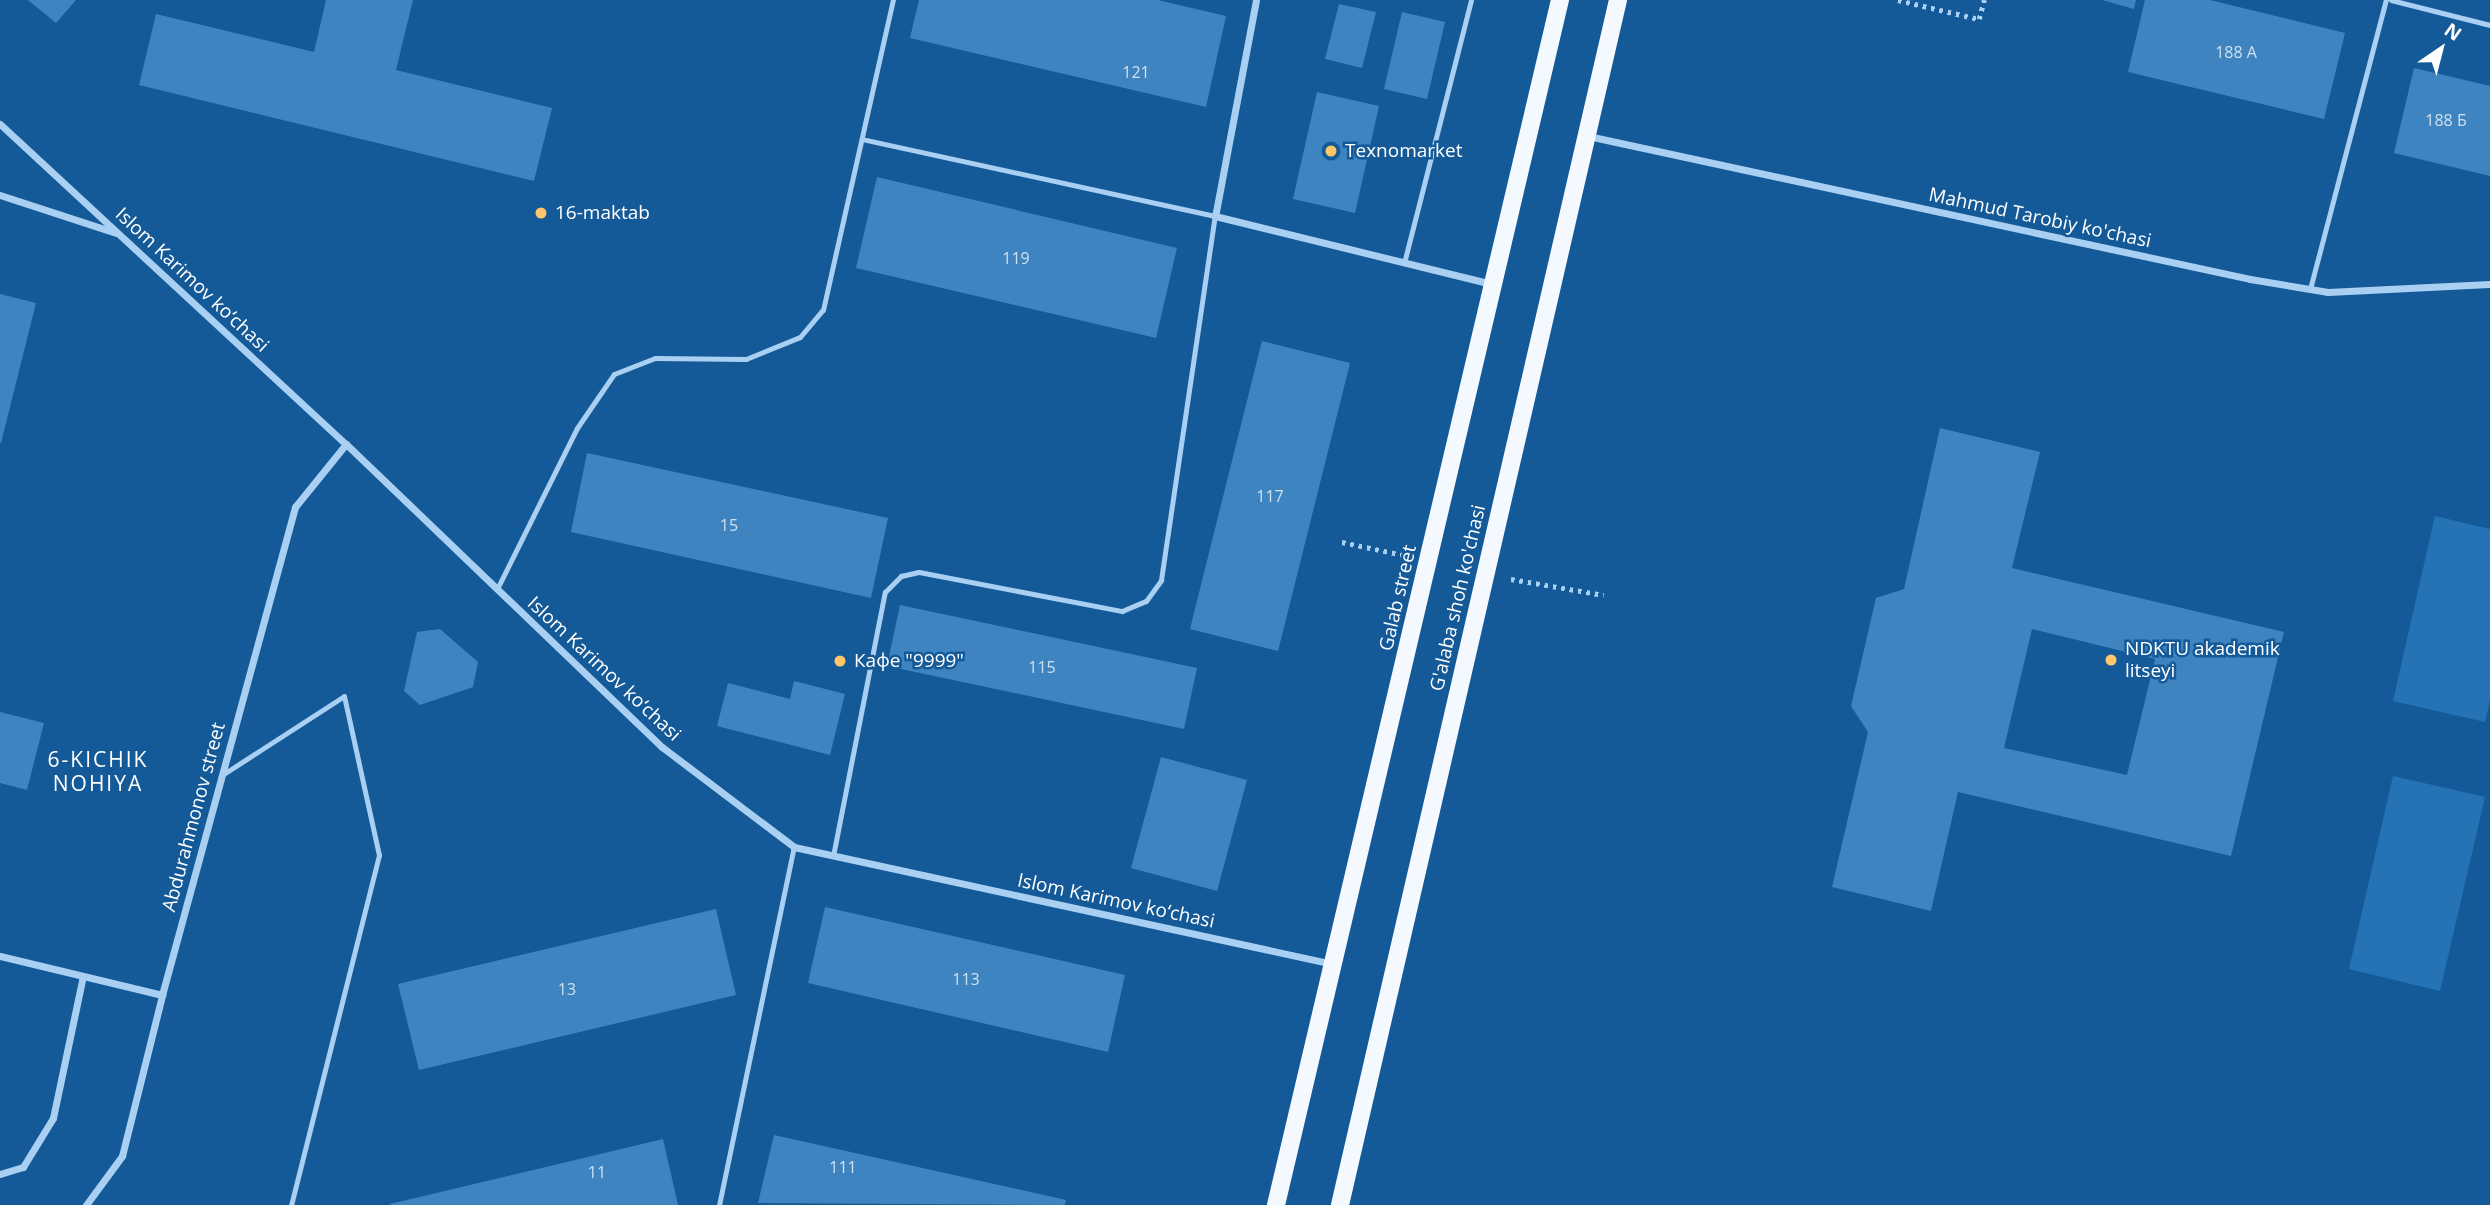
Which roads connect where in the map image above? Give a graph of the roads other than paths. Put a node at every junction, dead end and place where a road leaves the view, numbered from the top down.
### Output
1 (893, 0) edge
2 (1256, 0) edge
3 (1471, 0) edge
4 (1560, 0) edge
5 (1618, 0) edge
6 (2389, 0) edge
7 (2490, 25) edge
8 (0, 124) edge
9 (1587, 136) junction
10 (862, 139) junction
11 (0, 195) edge
12 (1215, 216) junction
13 (119, 234) junction
14 (1404, 263) junction
15 (1493, 284) junction
16 (2490, 284) edge
17 (2310, 289) junction
18 (346, 444) junction
19 (496, 589) junction
20 (222, 775) junction
21 (794, 848) junction
22 (833, 856) junction
23 (0, 956) edge
24 (1333, 964) junction
25 (83, 976) junction
26 (162, 995) junction
27 (0, 1174) edge
28 (86, 1205) edge
29 (291, 1205) edge
30 (719, 1205) edge
31 (1276, 1205) edge
32 (1340, 1205) edge

1 - 10 lane
2 - 12 street
3 - 14 lane
4 - 15 main road, Galab street
5 - 9 main road, G'alaba shoh ko'chasi
6 - 7 lane
6 - 17 lane
8 - 13 street, Islom Karimov ko‘chasi
9 - 17 street, Mahmud Tarobiy ko'chasi
9 - 32 main road, G'alaba shoh ko'chasi
10 - 12 lane
10 - 19 lane
11 - 13 street
12 - 14 street
12 - 22 lane
13 - 18 street, Islom Karimov ko‘chasi
14 - 15 street
15 - 24 main road, Galab street
16 - 17 street, Mahmud Tarobiy ko'chasi
18 - 19 street, Islom Karimov ko‘chasi
18 - 20 street, Abdurahmonov street
19 - 21 street, Islom Karimov ko‘chasi
20 - 26 street, Abdurahmonov street
20 - 29 lane
21 - 22 street, Islom Karimov ko‘chasi
21 - 30 lane
22 - 24 street, Islom Karimov ko‘chasi
23 - 25 street
24 - 31 main road, Galab street
25 - 26 street
25 - 27 street
26 - 28 street, Abdurahmonov street

